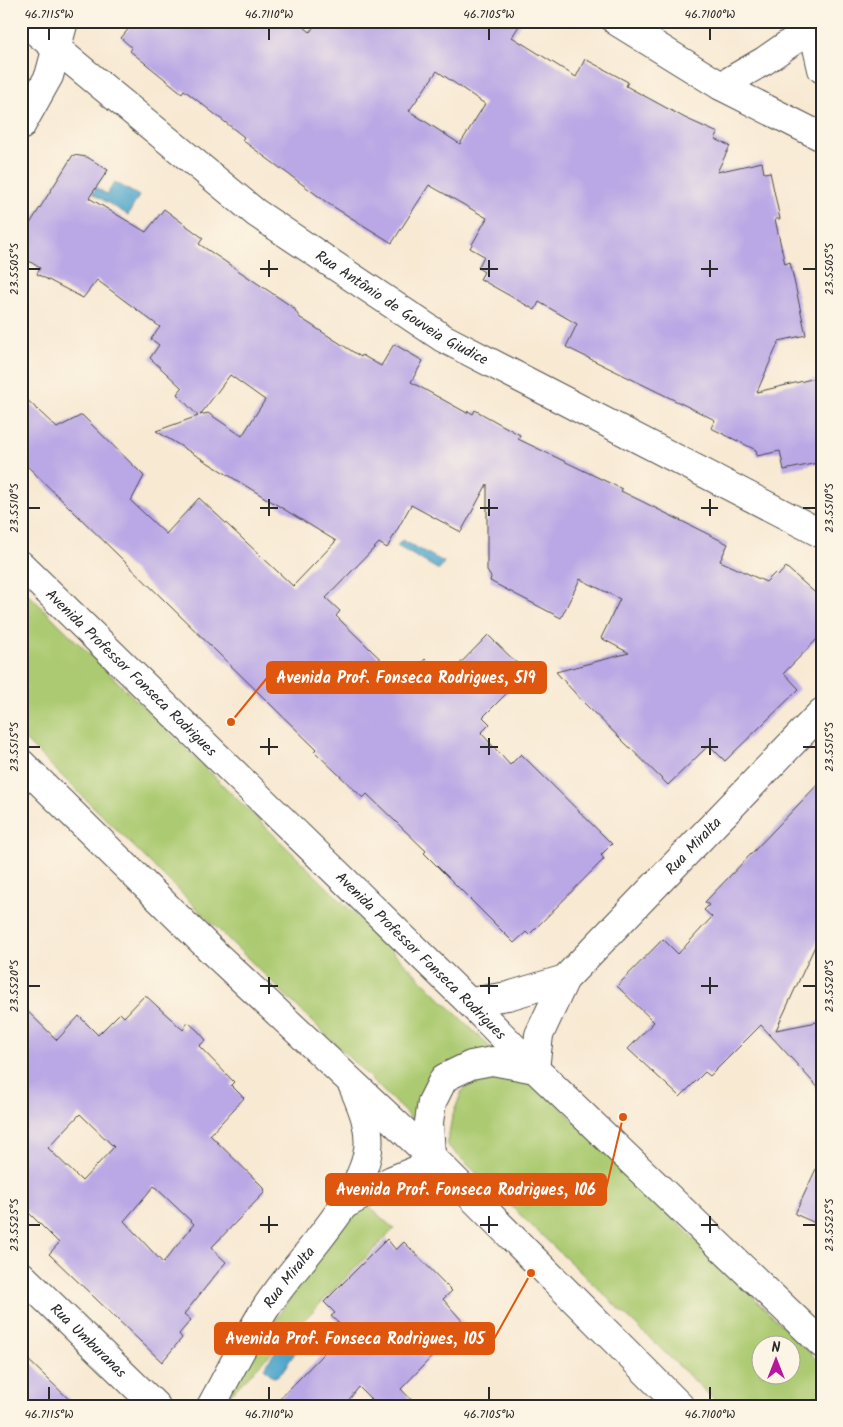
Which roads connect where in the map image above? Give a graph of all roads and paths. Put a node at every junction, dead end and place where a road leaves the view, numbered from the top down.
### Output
1 (23, 21) edge
2 (64, 21) edge
3 (616, 21) edge
4 (812, 24) edge
5 (56, 49) junction
6 (822, 70) edge
7 (721, 86) junction
8 (21, 126) edge
9 (822, 137) edge
10 (822, 534) edge
11 (21, 565) edge
12 (822, 712) edge
13 (21, 763) edge
14 (565, 979) junction
15 (469, 1002) junction
16 (535, 1069) junction
17 (352, 1084) junction
18 (434, 1159) junction
19 (344, 1205) junction
20 (21, 1276) edge
21 (822, 1344) edge
22 (156, 1406) edge
23 (210, 1406) edge
24 (680, 1406) edge

1 - 5 main road, Rua Antônio de Gouveia Giudice
2 - 5 main road
3 - 7 main road
4 - 6 main road
4 - 7 main road
5 - 8 main road
5 - 10 main road, Rua Antônio de Gouveia Giudice
7 - 9 main road
11 - 15 main road, Avenida Professor Fonseca Rodrigues
12 - 14 main road, Rua Miralta
13 - 17 main road
14 - 15 main road, Rua Miralta
14 - 16 main road, Rua Miralta
15 - 16 main road, Avenida Professor Fonseca Rodrigues
16 - 18 main road
16 - 21 main road, Avenida Professor Fonseca Rodrigues
17 - 18 main road
17 - 19 main road, Rua Miralta
18 - 19 main road, Rua Miralta
18 - 24 main road
19 - 23 main road, Rua Miralta
20 - 22 main road, Rua Umburanas

